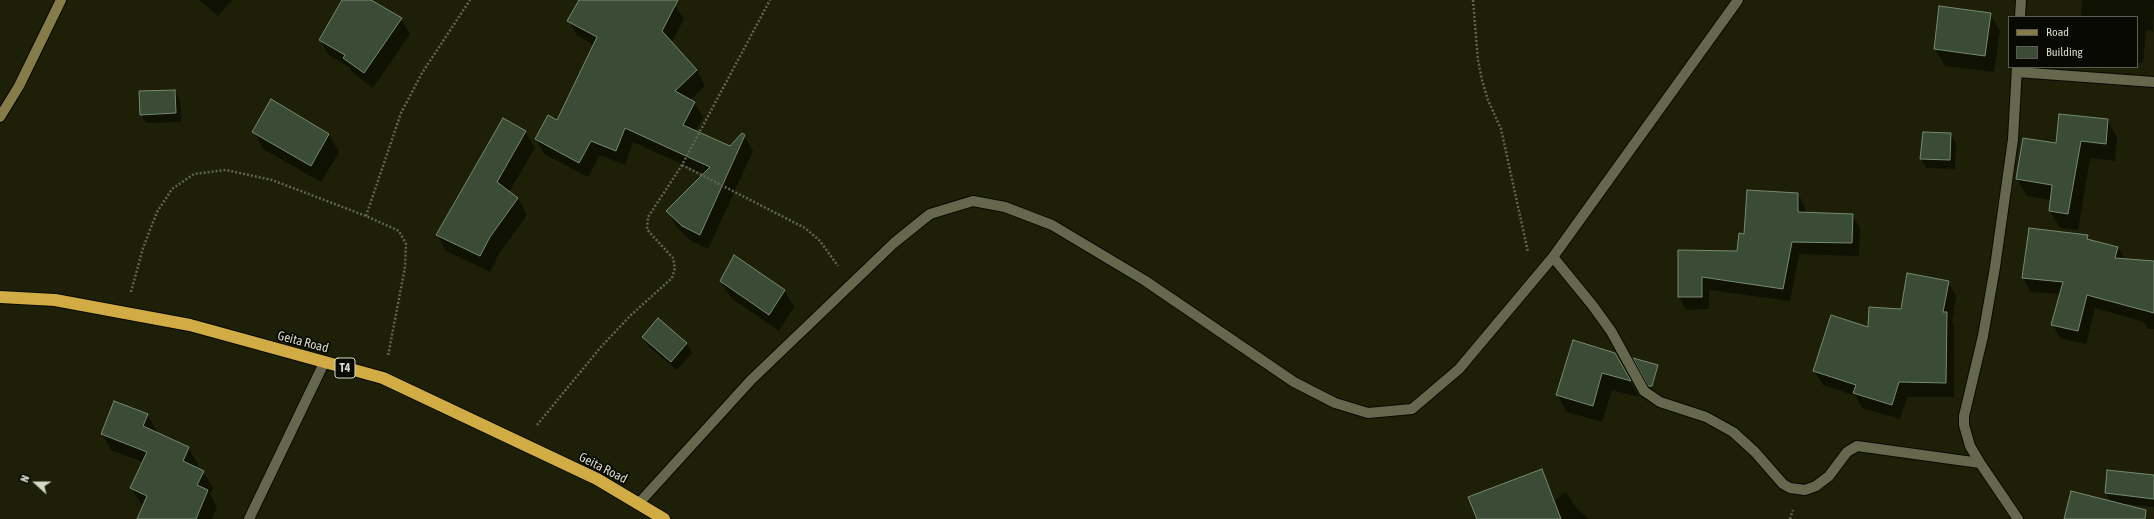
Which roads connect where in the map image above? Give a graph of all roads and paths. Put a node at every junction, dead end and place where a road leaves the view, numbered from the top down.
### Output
1 (61, 0) edge
2 (470, 0) edge
3 (770, 0) edge
4 (1473, 0) edge
5 (1738, 0) edge
6 (2021, 0) edge
7 (2020, 16) edge
8 (2017, 69) edge
9 (2154, 82) edge
10 (0, 117) edge
11 (682, 165) junction
12 (366, 216) junction
13 (1553, 258) junction
14 (1534, 280) junction
15 (850, 283) junction
16 (0, 297) edge
17 (126, 312) junction
18 (324, 363) junction
19 (383, 378) junction
20 (522, 445) junction
21 (1980, 463) junction
22 (639, 503) junction
23 (249, 519) edge
24 (664, 519) edge
25 (2018, 519) edge

1 - 10 street
2 - 12 path
3 - 11 path
4 - 14 path
5 - 13 street
6 - 7 street
8 - 9 street
8 - 21 street
11 - 15 path
11 - 20 path
12 - 17 path
12 - 19 path
13 - 14 street
13 - 21 street
14 - 15 street
15 - 22 street
16 - 17 highway, Geita Road / T4
17 - 18 highway, Geita Road / T4
18 - 19 highway, Geita Road / T4
18 - 23 street
19 - 20 highway, Geita Road / T4
20 - 22 highway, Geita Road / T4
21 - 25 street
22 - 24 highway, Geita Road / T4

